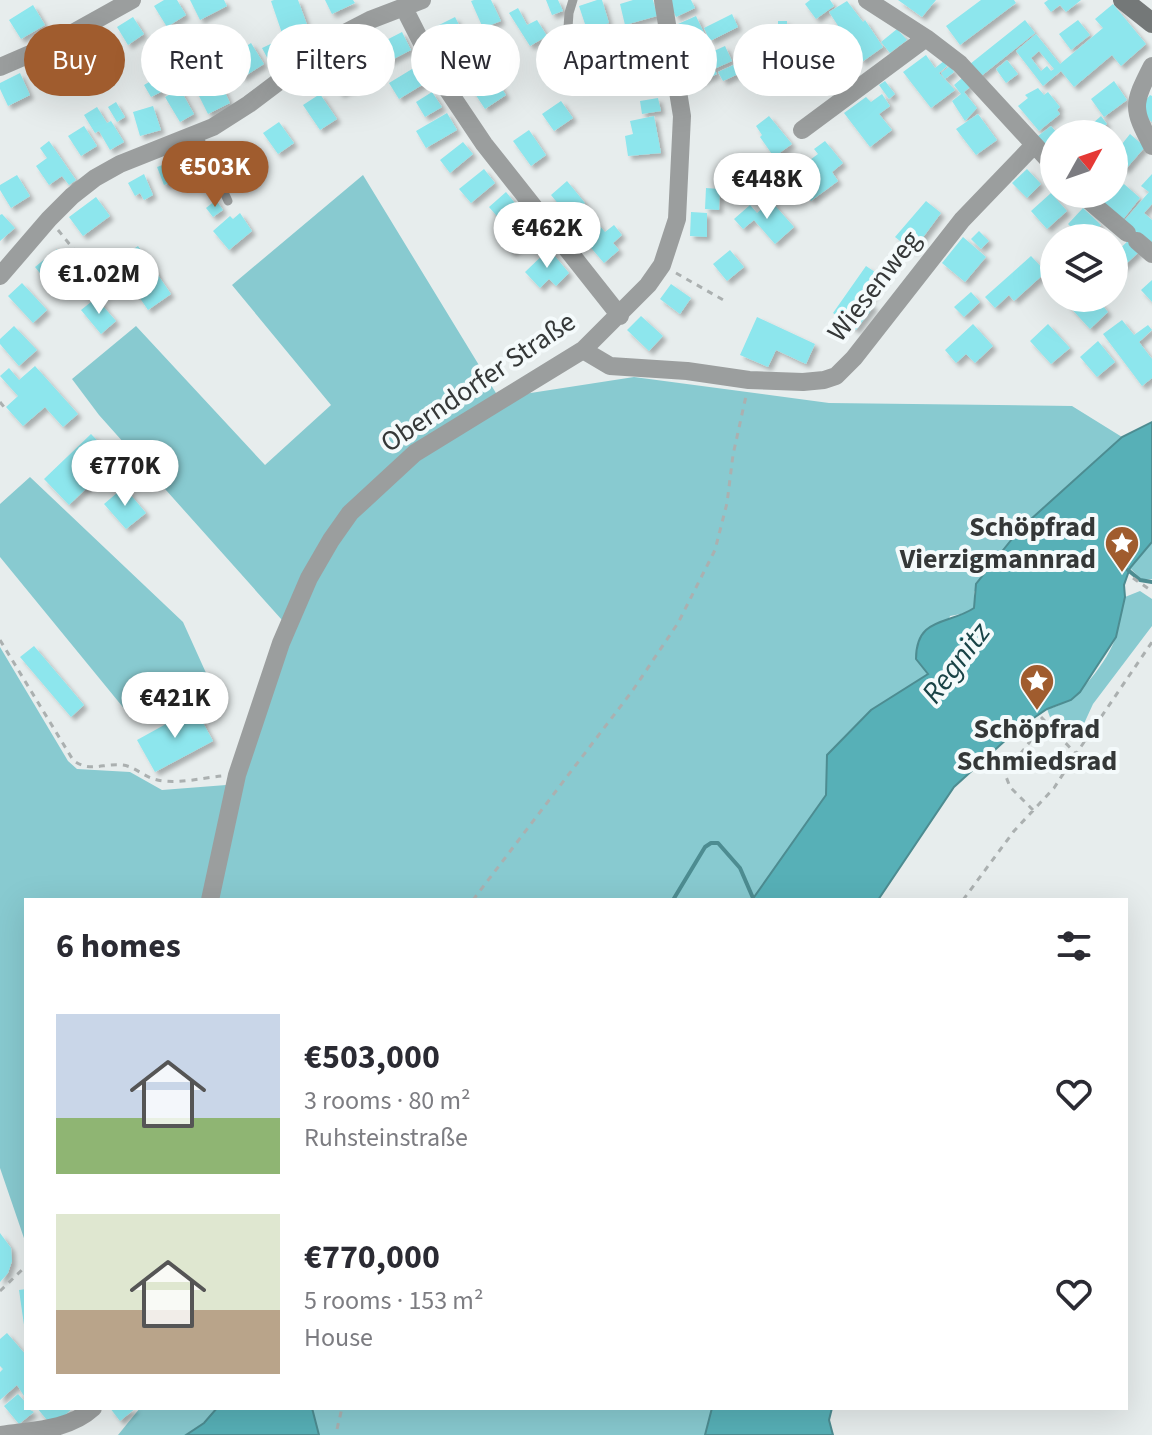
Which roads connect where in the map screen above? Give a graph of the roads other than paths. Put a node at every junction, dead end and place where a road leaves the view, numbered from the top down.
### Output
1 (132, 0) edge
2 (422, 0) edge
3 (573, 0) edge
4 (663, 0) edge
5 (867, 0) edge
6 (1123, 0) edge
7 (404, 8) junction
8 (1152, 23) edge
9 (568, 24) edge
10 (926, 38) junction
11 (1152, 66) edge
12 (0, 67) edge
13 (802, 130) dead end
14 (197, 133) junction
15 (1034, 145) junction
16 (1152, 146) edge
17 (1040, 151) edge
18 (228, 201) dead end
19 (1098, 208) edge
20 (1152, 254) edge
21 (3, 265) edge
22 (620, 316) junction
23 (583, 350) junction
24 (210, 898) edge
25 (91, 1410) edge
26 (0, 1435) edge

1 - 12 street
2 - 7 street
3 - 9 lane
4 - 22 street, Oberndorfer Straße
5 - 10 street
6 - 8 street
7 - 14 street
7 - 22 street
10 - 13 street
10 - 15 street
11 - 16 street
14 - 18 lane
14 - 21 street
15 - 17 street
15 - 23 street, Wiesenweg
19 - 20 street
22 - 23 street, Oberndorfer Straße
23 - 24 street, Oberndorfer Straße
25 - 26 street

